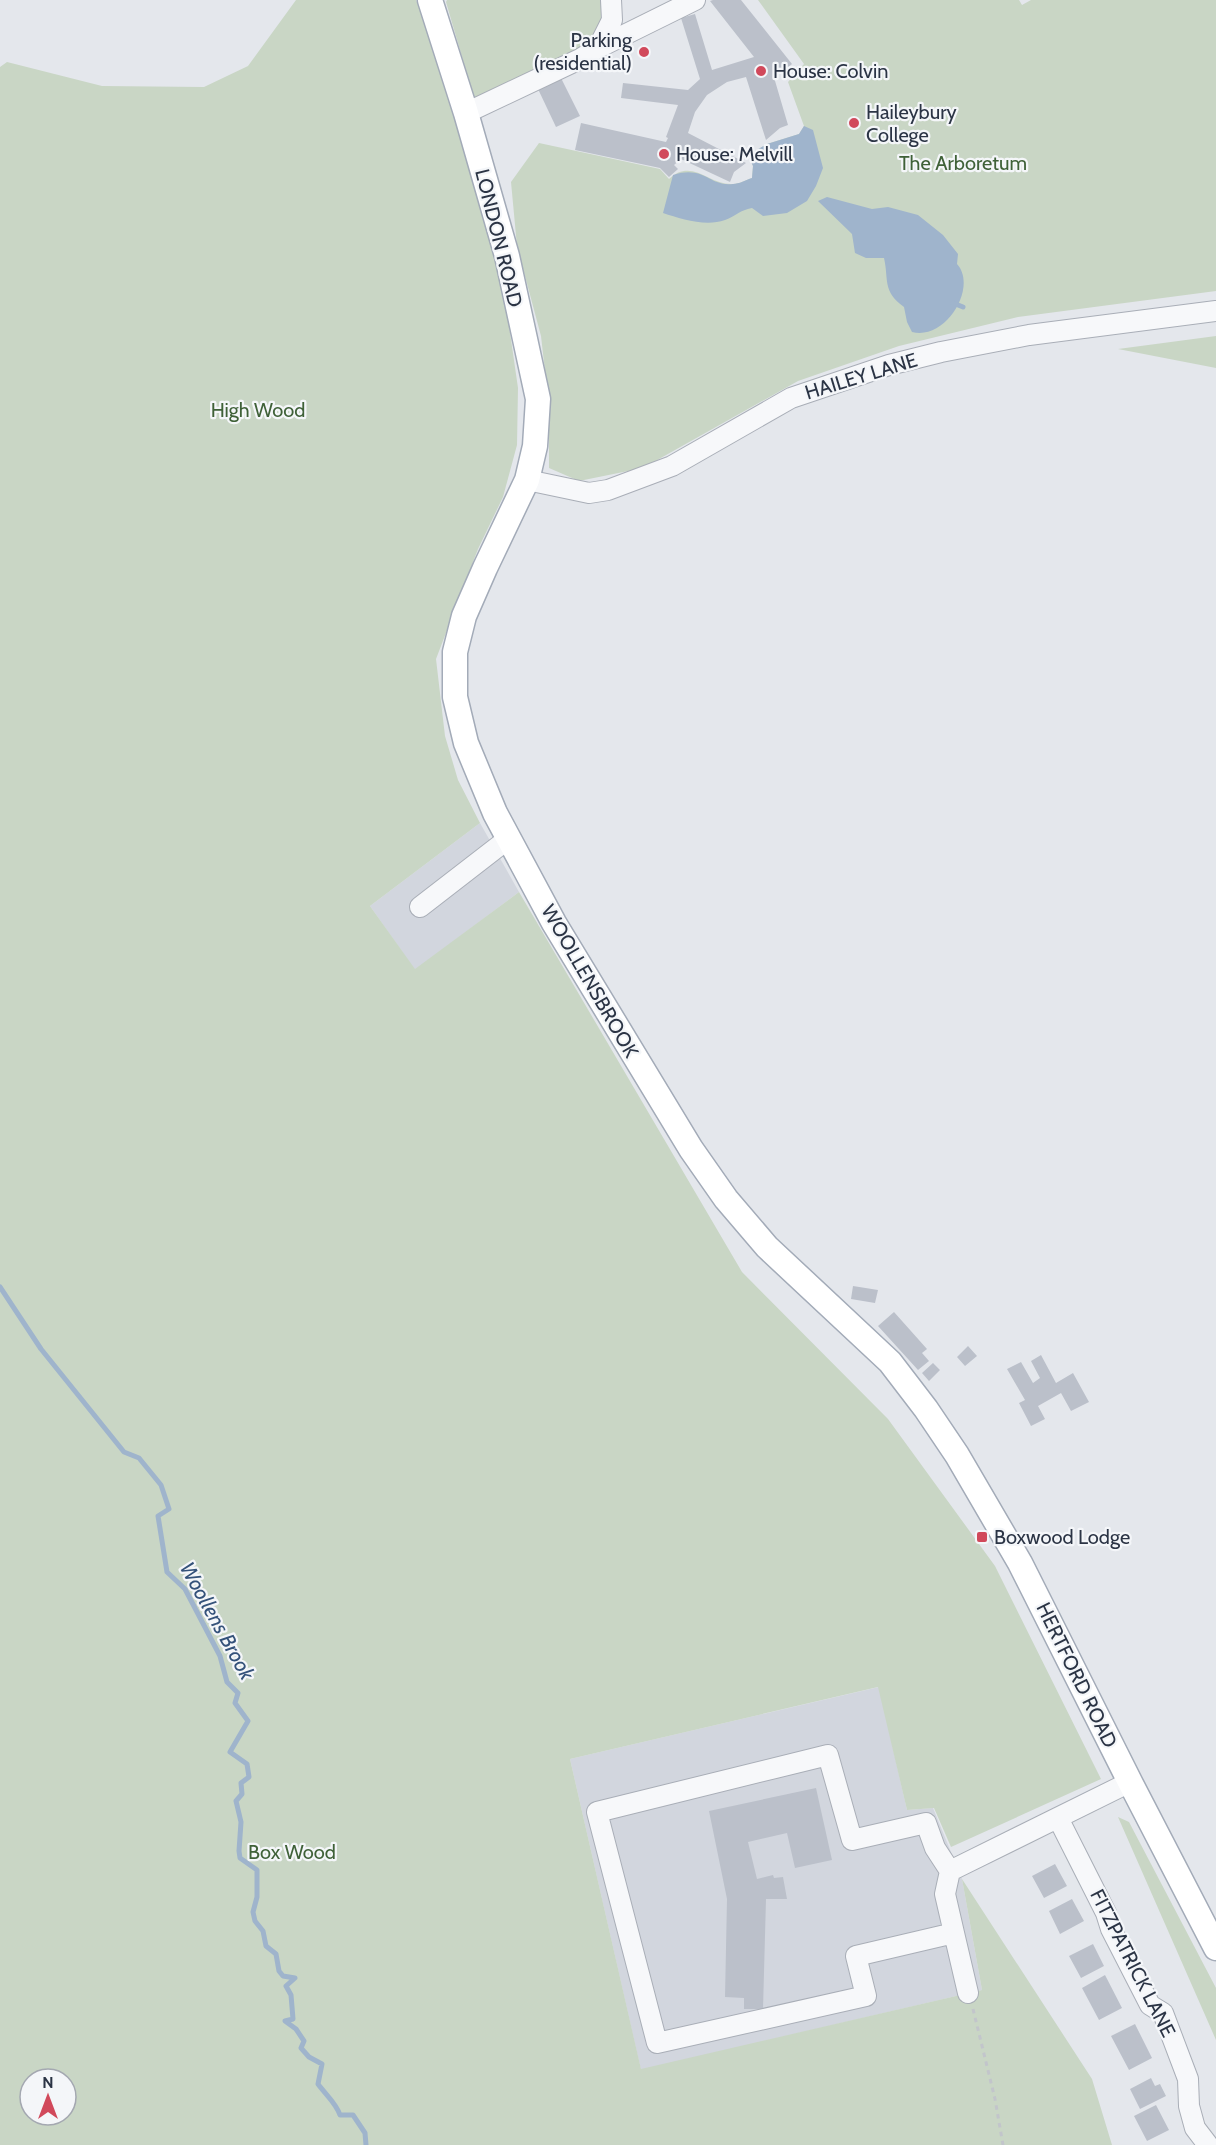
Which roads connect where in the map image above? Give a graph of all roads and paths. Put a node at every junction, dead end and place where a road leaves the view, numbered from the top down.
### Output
1 (430, 0) edge
2 (611, 0) edge
3 (695, 0) edge
4 (598, 48) junction
5 (466, 113) junction
6 (1216, 311) edge
7 (527, 480) junction
8 (508, 839) junction
9 (420, 907) dead end
10 (926, 1409) joint
11 (1130, 1782) junction
12 (1058, 1818) junction
13 (950, 1871) junction
14 (954, 1933) junction
15 (1216, 1948) edge
16 (968, 1993) joint
17 (1003, 2145) edge
18 (1208, 2145) edge

1 - 5 main road, LONDON ROAD
2 - 4 street
3 - 4 street
4 - 5 street
5 - 7 main road, LONDON ROAD
6 - 7 street, HAILEY LANE
7 - 8 main road, WOOLLENSBROOK
8 - 9 street
8 - 10 main road, WOOLLENSBROOK
10 - 11 main road, HERTFORD ROAD
11 - 12 street
11 - 15 main road, HERTFORD ROAD
12 - 13 street
12 - 18 street, FITZPATRICK LANE
13 - 14 street
13 - 14 street
14 - 16 street
16 - 17 path

